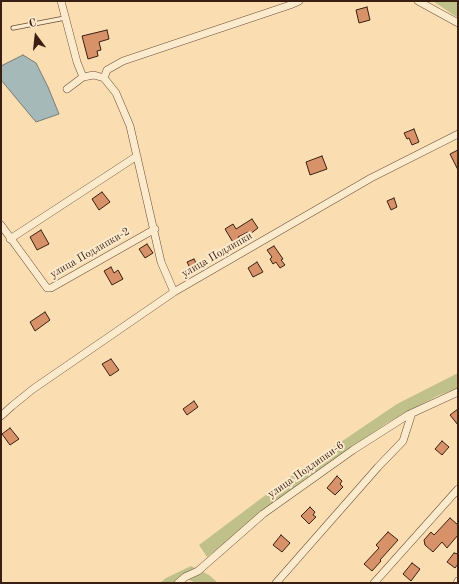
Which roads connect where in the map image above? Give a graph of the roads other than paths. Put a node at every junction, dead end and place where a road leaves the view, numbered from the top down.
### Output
1 (61, 1) edge
2 (299, 1) edge
3 (418, 1) edge
4 (65, 18) junction
5 (458, 23) edge
6 (13, 28) dead end
7 (83, 77) junction
8 (104, 78) junction
9 (67, 89) dead end
10 (458, 134) edge
11 (137, 156) junction
12 (1, 225) edge
13 (155, 229) junction
14 (10, 239) junction
15 (174, 292) junction
16 (458, 392) edge
17 (1, 405) edge
18 (12, 406) junction
19 (412, 413) junction
20 (1, 416) edge
21 (458, 489) edge
22 (178, 583) edge
23 (276, 583) edge
24 (374, 583) edge

1 - 4 street
2 - 8 street
3 - 5 street
4 - 6 lane
4 - 7 street
7 - 8 street
7 - 9 street
8 - 11 street
10 - 15 street, улица Подлипки
11 - 13 street
11 - 14 street
12 - 14 street, улица Подлипки-2
13 - 14 street, улица Подлипки-2
13 - 15 street
15 - 18 street, улица Подлипки
16 - 19 street, улица Подлипки-6
17 - 18 street
18 - 20 street, улица Подлипки
19 - 22 street, улица Подлипки-6
19 - 23 street
21 - 24 street

